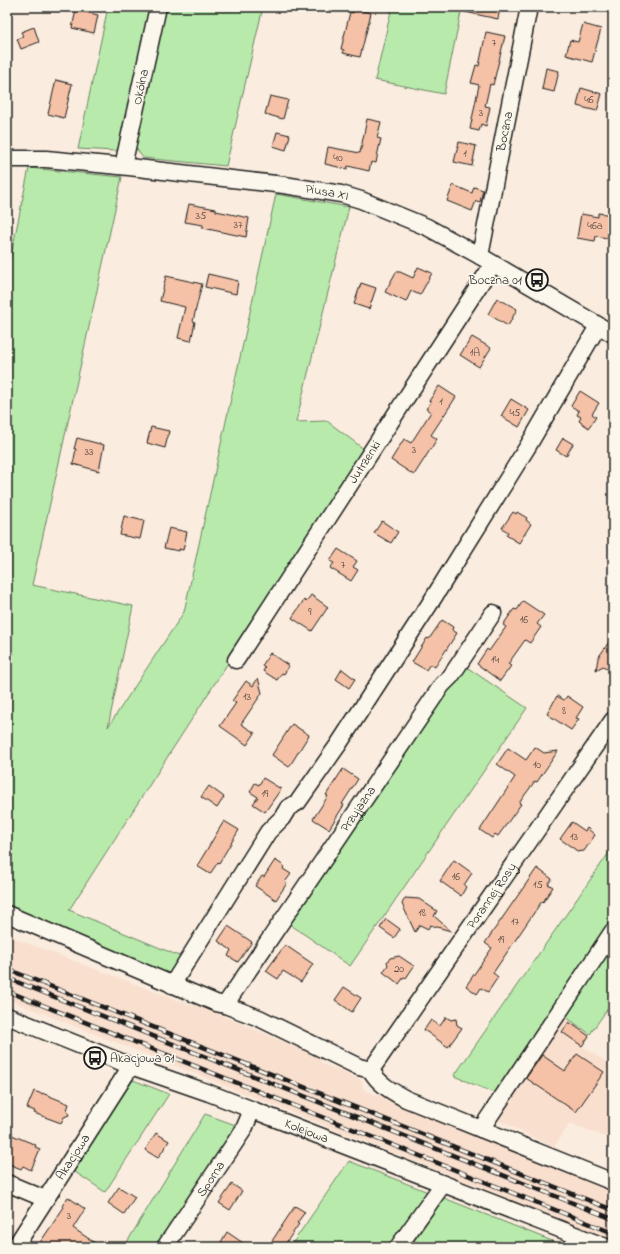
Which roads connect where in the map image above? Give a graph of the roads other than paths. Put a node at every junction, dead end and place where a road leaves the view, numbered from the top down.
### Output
1 (158, 7) edge
2 (529, 7) edge
3 (7, 159) edge
4 (123, 166) junction
5 (487, 260) junction
6 (598, 326) junction
7 (613, 334) edge
8 (493, 613) dead end
9 (236, 660) dead end
10 (613, 720) edge
11 (7, 914) edge
12 (613, 931) edge
13 (172, 985) junction
14 (225, 1005) junction
15 (7, 1016) edge
16 (131, 1066) junction
17 (371, 1070) junction
18 (252, 1110) junction
19 (481, 1130) junction
20 (613, 1182) edge
21 (7, 1183) edge
22 (443, 1184) junction
23 (45, 1199) junction
24 (15, 1247) edge
25 (165, 1247) edge
26 (398, 1247) edge
27 (606, 1247) edge

1 - 4 street, Okólna
2 - 5 street, Boczna
3 - 4 street, Piusa XI
4 - 5 street, Piusa XI
5 - 6 street, Piusa XI
5 - 9 street, Jutrzenki
6 - 7 street, Piusa XI
6 - 13 street
8 - 14 street, Przyjazna
10 - 17 street, Porannej Rosy
11 - 13 street
12 - 19 street
13 - 14 street
14 - 17 street
15 - 16 street, Kolejowa
16 - 18 street, Kolejowa
16 - 23 street, Akacjowa
17 - 19 street
18 - 22 street, Kolejowa
18 - 25 street, Sporna
19 - 20 street
21 - 23 street
22 - 26 street
22 - 27 street, Kolejowa
23 - 24 street, Akacjowa

